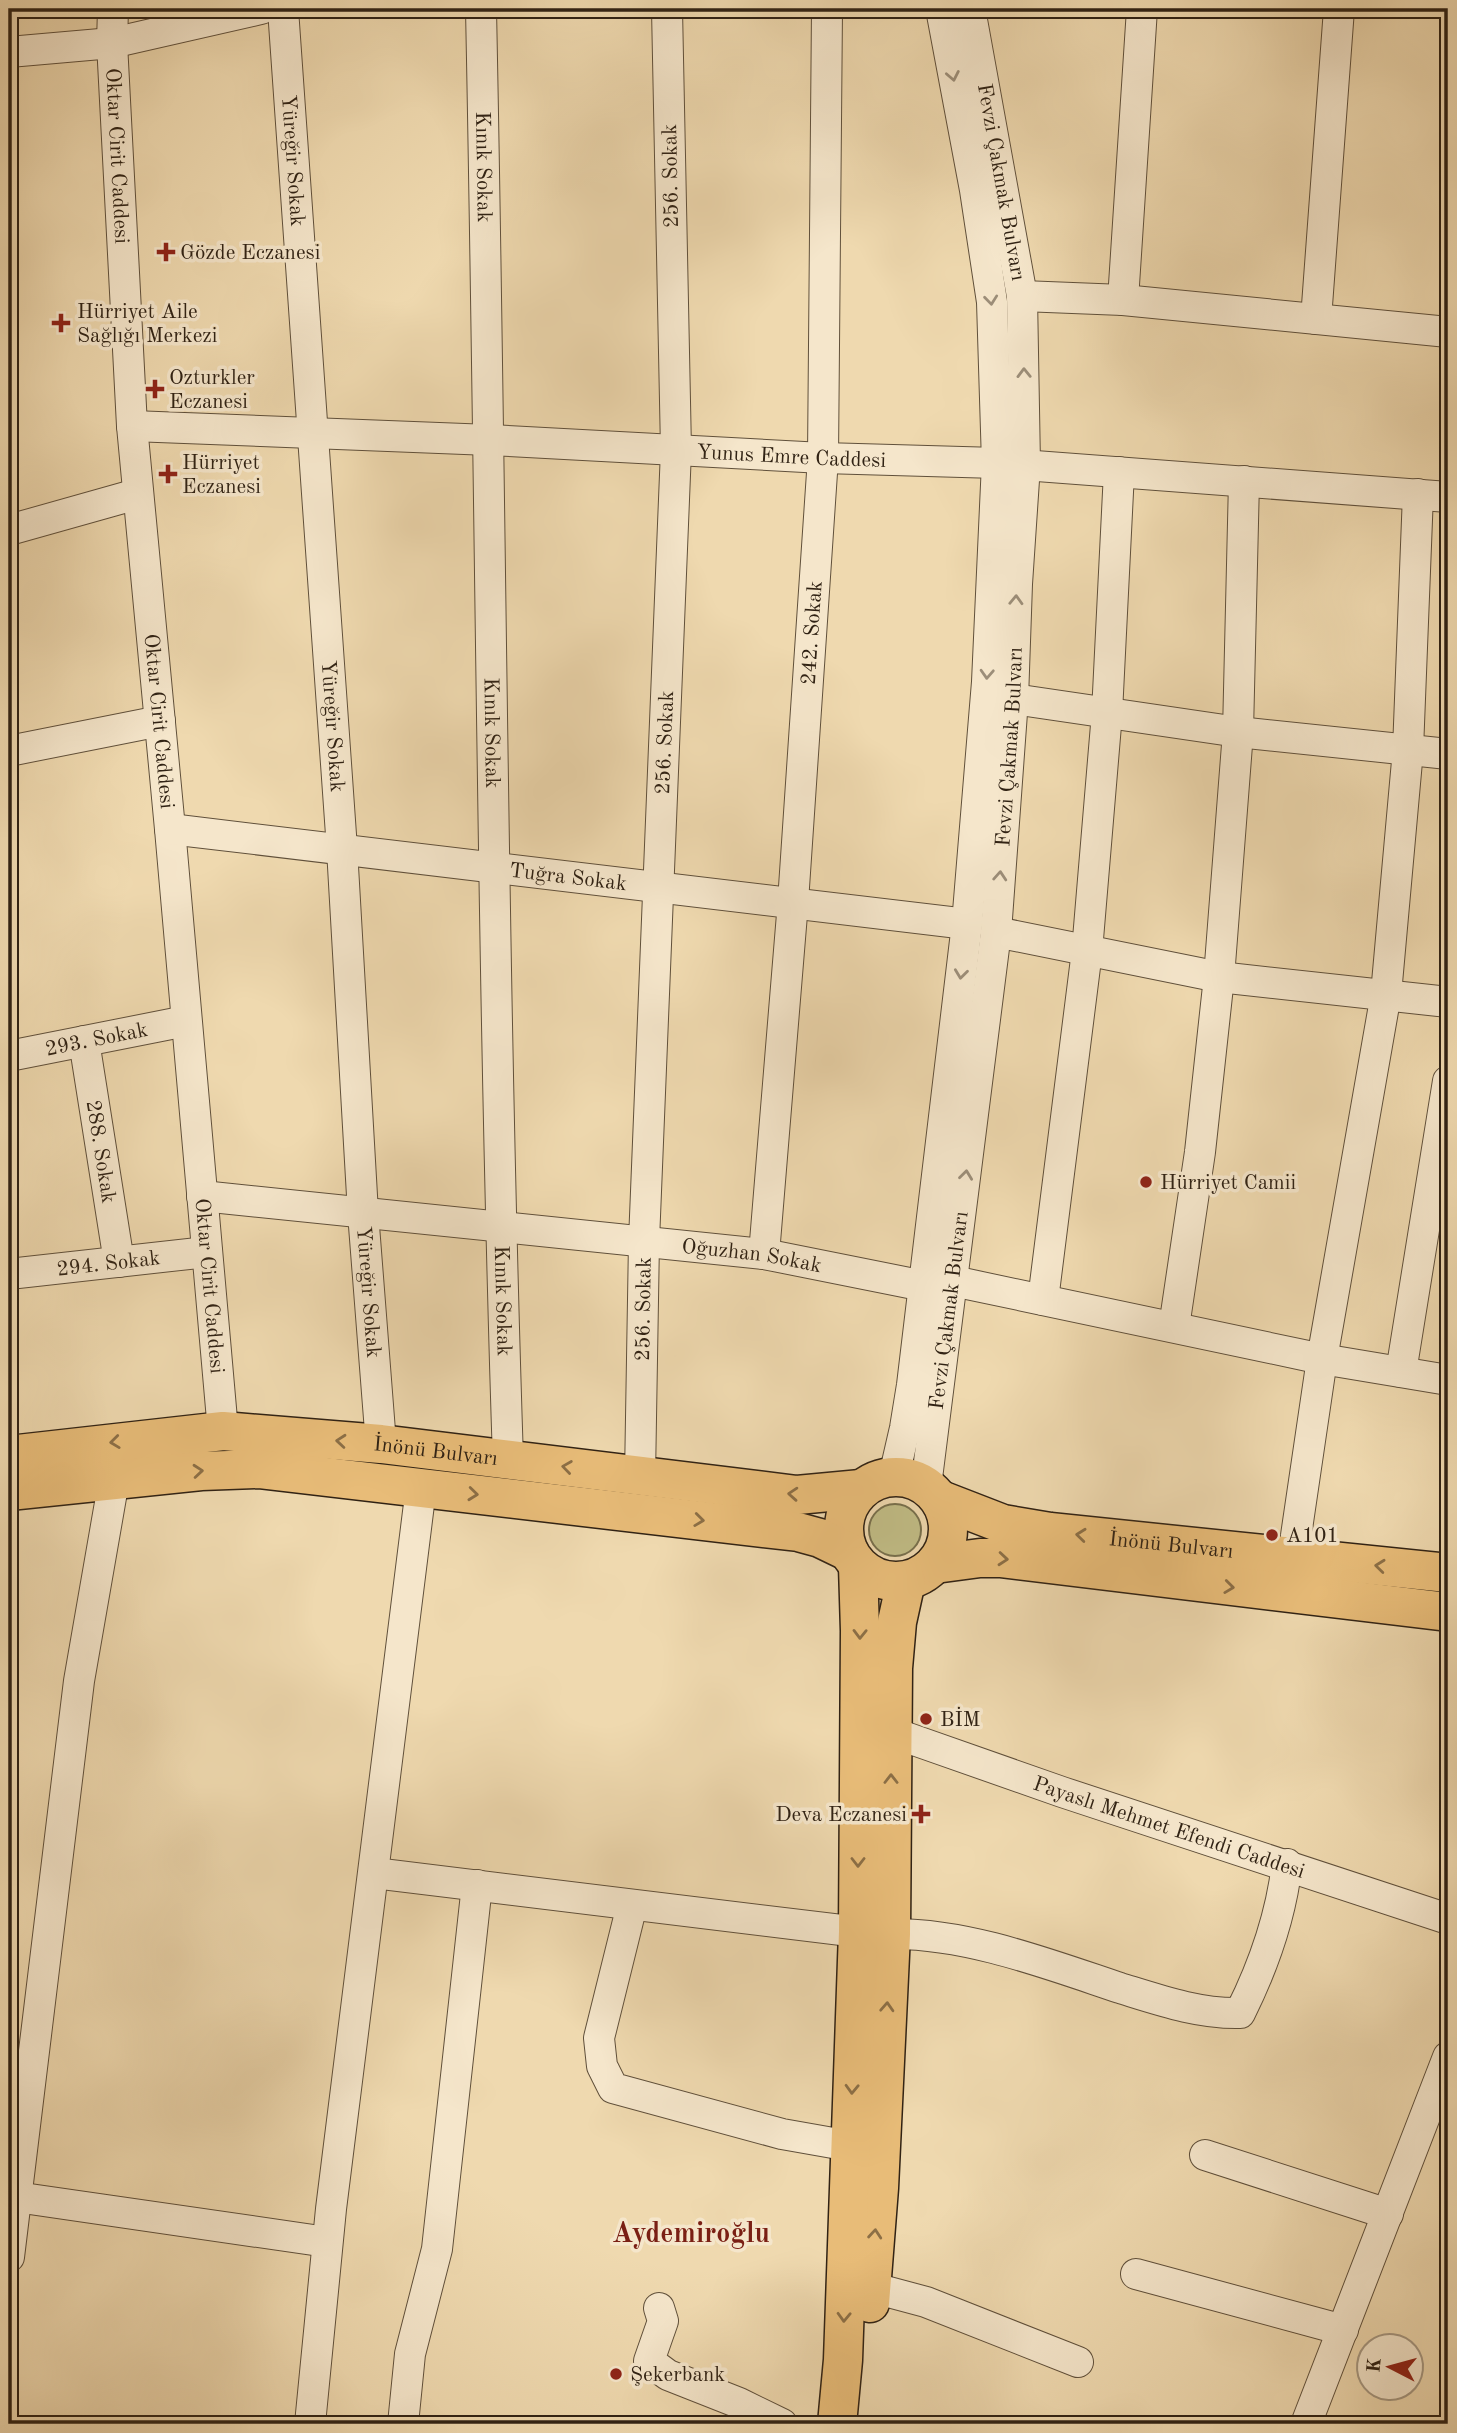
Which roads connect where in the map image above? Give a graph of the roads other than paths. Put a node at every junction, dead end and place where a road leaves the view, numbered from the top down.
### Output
1 (113, 9) edge
2 (261, 9) edge
3 (284, 9) edge
4 (481, 9) edge
5 (667, 9) edge
6 (827, 9) edge
7 (941, 9) edge
8 (970, 9) edge
9 (1142, 9) edge
10 (1339, 9) edge
11 (112, 43) junction
12 (9, 52) edge
13 (1022, 296) junction
14 (1123, 300) junction
15 (1316, 319) junction
16 (1448, 332) edge
17 (132, 426) junction
18 (313, 432) junction
19 (489, 439) junction
20 (676, 450) junction
21 (823, 458) junction
22 (1011, 464) junction
23 (1119, 472) junction
24 (1244, 481) junction
25 (137, 494) junction
26 (1418, 494) junction
27 (1448, 496) edge
28 (9, 530) edge
29 (1013, 699) junction
30 (1107, 713) junction
31 (160, 721) junction
32 (1238, 732) junction
33 (1408, 750) junction
34 (9, 751) edge
35 (1448, 754) edge
36 (170, 829) junction
37 (342, 849) junction
38 (492, 867) junction
39 (658, 887) junction
40 (793, 902) junction
41 (967, 924) junction
42 (996, 932) junction
43 (1087, 951) junction
44 (1219, 977) junction
45 (1386, 994) junction
46 (1448, 1002) edge
47 (186, 1021) junction
48 (84, 1041) junction
49 (10, 1049) edge
50 (1448, 1082) edge
51 (202, 1196) junction
52 (363, 1213) junction
53 (500, 1227) junction
54 (644, 1241) junction
55 (207, 1252) junction
56 (764, 1254) junction
57 (119, 1262) junction
58 (9, 1274) edge
59 (953, 1281) junction
60 (924, 1286) junction
61 (1043, 1300) junction
62 (1174, 1327) junction
63 (1322, 1359) junction
64 (1401, 1372) junction
65 (1448, 1380) edge
66 (223, 1432) junction
67 (381, 1444) junction
68 (9, 1455) edge
69 (508, 1460) junction
70 (640, 1477) junction
71 (114, 1479) junction
72 (905, 1487) junction
73 (421, 1488) junction
74 (9, 1491) edge
75 (1293, 1556) junction
76 (853, 1559) junction
77 (920, 1572) junction
78 (1448, 1573) edge
79 (1448, 1612) edge
80 (891, 1732) junction
81 (1287, 1864) junction
82 (374, 1873) junction
83 (477, 1885) junction
84 (632, 1905) junction
85 (1448, 1919) edge
86 (874, 1933) junction
87 (1448, 2057) edge
88 (850, 2146) junction
89 (1205, 2155) dead end
90 (16, 2197) junction
91 (1388, 2214) junction
92 (327, 2242) junction
93 (9, 2257) edge
94 (1136, 2274) dead end
95 (870, 2287) junction
96 (659, 2308) dead end
97 (1343, 2330) junction
98 (1077, 2362) dead end
99 (310, 2424) edge
100 (403, 2424) edge
101 (782, 2424) edge
102 (838, 2424) edge
103 (862, 2424) edge
104 (1306, 2424) edge

1 - 11 street, Oktar Cirit Caddesi
2 - 11 street
3 - 18 street, Yüreğir Sokak
4 - 19 street, Kınık Sokak
5 - 20 street, 256. Sokak
6 - 21 street, 242. Sokak
7 -> 22 street, Fevzi Çakmak Bulvarı
8 - 13 street, Fevzi Çakmak Bulvarı
9 - 14 street
10 - 15 street
11 - 12 street
11 - 17 street, Oktar Cirit Caddesi
13 - 14 street
22 -> 13 street, Fevzi Çakmak Bulvarı
14 - 15 street
15 - 16 street
17 - 18 street, Yunus Emre Caddesi
17 - 25 street, Oktar Cirit Caddesi
18 - 19 street, Yunus Emre Caddesi
18 - 37 street, Yüreğir Sokak
19 - 20 street, Yunus Emre Caddesi
19 - 38 street, Kınık Sokak
20 - 21 street, Yunus Emre Caddesi
20 - 39 street, 256. Sokak
21 - 22 street, Yunus Emre Caddesi
21 - 40 street, 242. Sokak
22 - 23 street, Yunus Emre Caddesi
29 -> 22 street, Fevzi Çakmak Bulvarı
22 -> 41 street, Fevzi Çakmak Bulvarı
23 - 24 street, Yunus Emre Caddesi
23 - 30 street
24 - 26 street, Yunus Emre Caddesi
24 - 32 street
25 - 28 street
25 - 31 street, Oktar Cirit Caddesi
26 - 27 street, Yunus Emre Caddesi
26 - 33 street
29 - 30 street
42 -> 29 street, Fevzi Çakmak Bulvarı
30 - 32 street
30 - 43 street
31 - 34 street
31 - 36 street, Oktar Cirit Caddesi
32 - 33 street
32 - 44 street
33 - 35 street
33 - 45 street
36 - 37 street, Tuğra Sokak
36 - 47 street, Oktar Cirit Caddesi
37 - 38 street, Tuğra Sokak
37 - 52 street, Yüreğir Sokak
38 - 39 street, Tuğra Sokak
38 - 53 street, Kınık Sokak
39 - 40 street, Tuğra Sokak
39 - 54 street, 256. Sokak
40 - 41 street, Tuğra Sokak
40 - 56 street, 242. Sokak
41 -> 60 street, Fevzi Çakmak Bulvarı
42 - 43 street
59 -> 42 street, Fevzi Çakmak Bulvarı
43 - 44 street
43 - 61 street
44 - 45 street
44 - 62 street
45 - 46 street
45 - 63 street
47 - 48 street, 293. Sokak
47 - 51 street, Oktar Cirit Caddesi
48 - 49 street, 293. Sokak
48 - 57 street, 288. Sokak
50 - 64 street
51 - 52 street, Oğuzhan Sokak
51 - 55 street, Oktar Cirit Caddesi
52 - 53 street, Oğuzhan Sokak
52 - 67 street, Yüreğir Sokak
53 - 54 street, Oğuzhan Sokak
53 - 69 street, Kınık Sokak
54 - 56 street, Oğuzhan Sokak
54 - 70 street, 256. Sokak
55 - 57 street, 294. Sokak
55 - 66 street, Oktar Cirit Caddesi
56 - 60 street, Oğuzhan Sokak
57 - 58 street, 294. Sokak
59 - 61 street
59 - 72 street, Fevzi Çakmak Bulvarı
60 - 72 street, Fevzi Çakmak Bulvarı
61 - 62 street
62 - 63 street
63 - 64 street
63 - 75 street
64 - 65 street
67 -> 66 main road, İnönü Bulvarı
66 -> 68 main road, İnönü Bulvarı
67 - 69 main road, İnönü Bulvarı
70 -> 69 main road, İnönü Bulvarı
72 -> 70 main road, İnönü Bulvarı
71 -> 73 main road, İnönü Bulvarı
71 - 74 main road, İnönü Bulvarı
71 - 90 street
75 -> 72 main road, İnönü Bulvarı
72 - 76 main road
72 - 77 main road
73 -> 76 main road, İnönü Bulvarı
73 - 82 street
78 -> 75 main road, İnönü Bulvarı
76 - 77 main road
76 -> 86 main road
77 -> 79 main road
77 - 80 main road
80 - 81 street, Payaslı Mehmet Efendi Caddesi
86 -> 80 main road
81 - 85 street, Payaslı Mehmet Efendi Caddesi
81 - 86 street
82 - 83 street
82 - 92 street
83 - 84 street
83 - 100 street
84 - 86 street
84 - 88 street
86 -> 88 main road
95 -> 86 main road
87 - 91 street
88 -> 102 main road
89 - 91 street
90 - 92 street
90 - 93 street
91 - 97 street
92 - 99 street
94 - 97 street
95 - 98 street
95 - 103 main road
96 - 101 street
97 - 104 street

